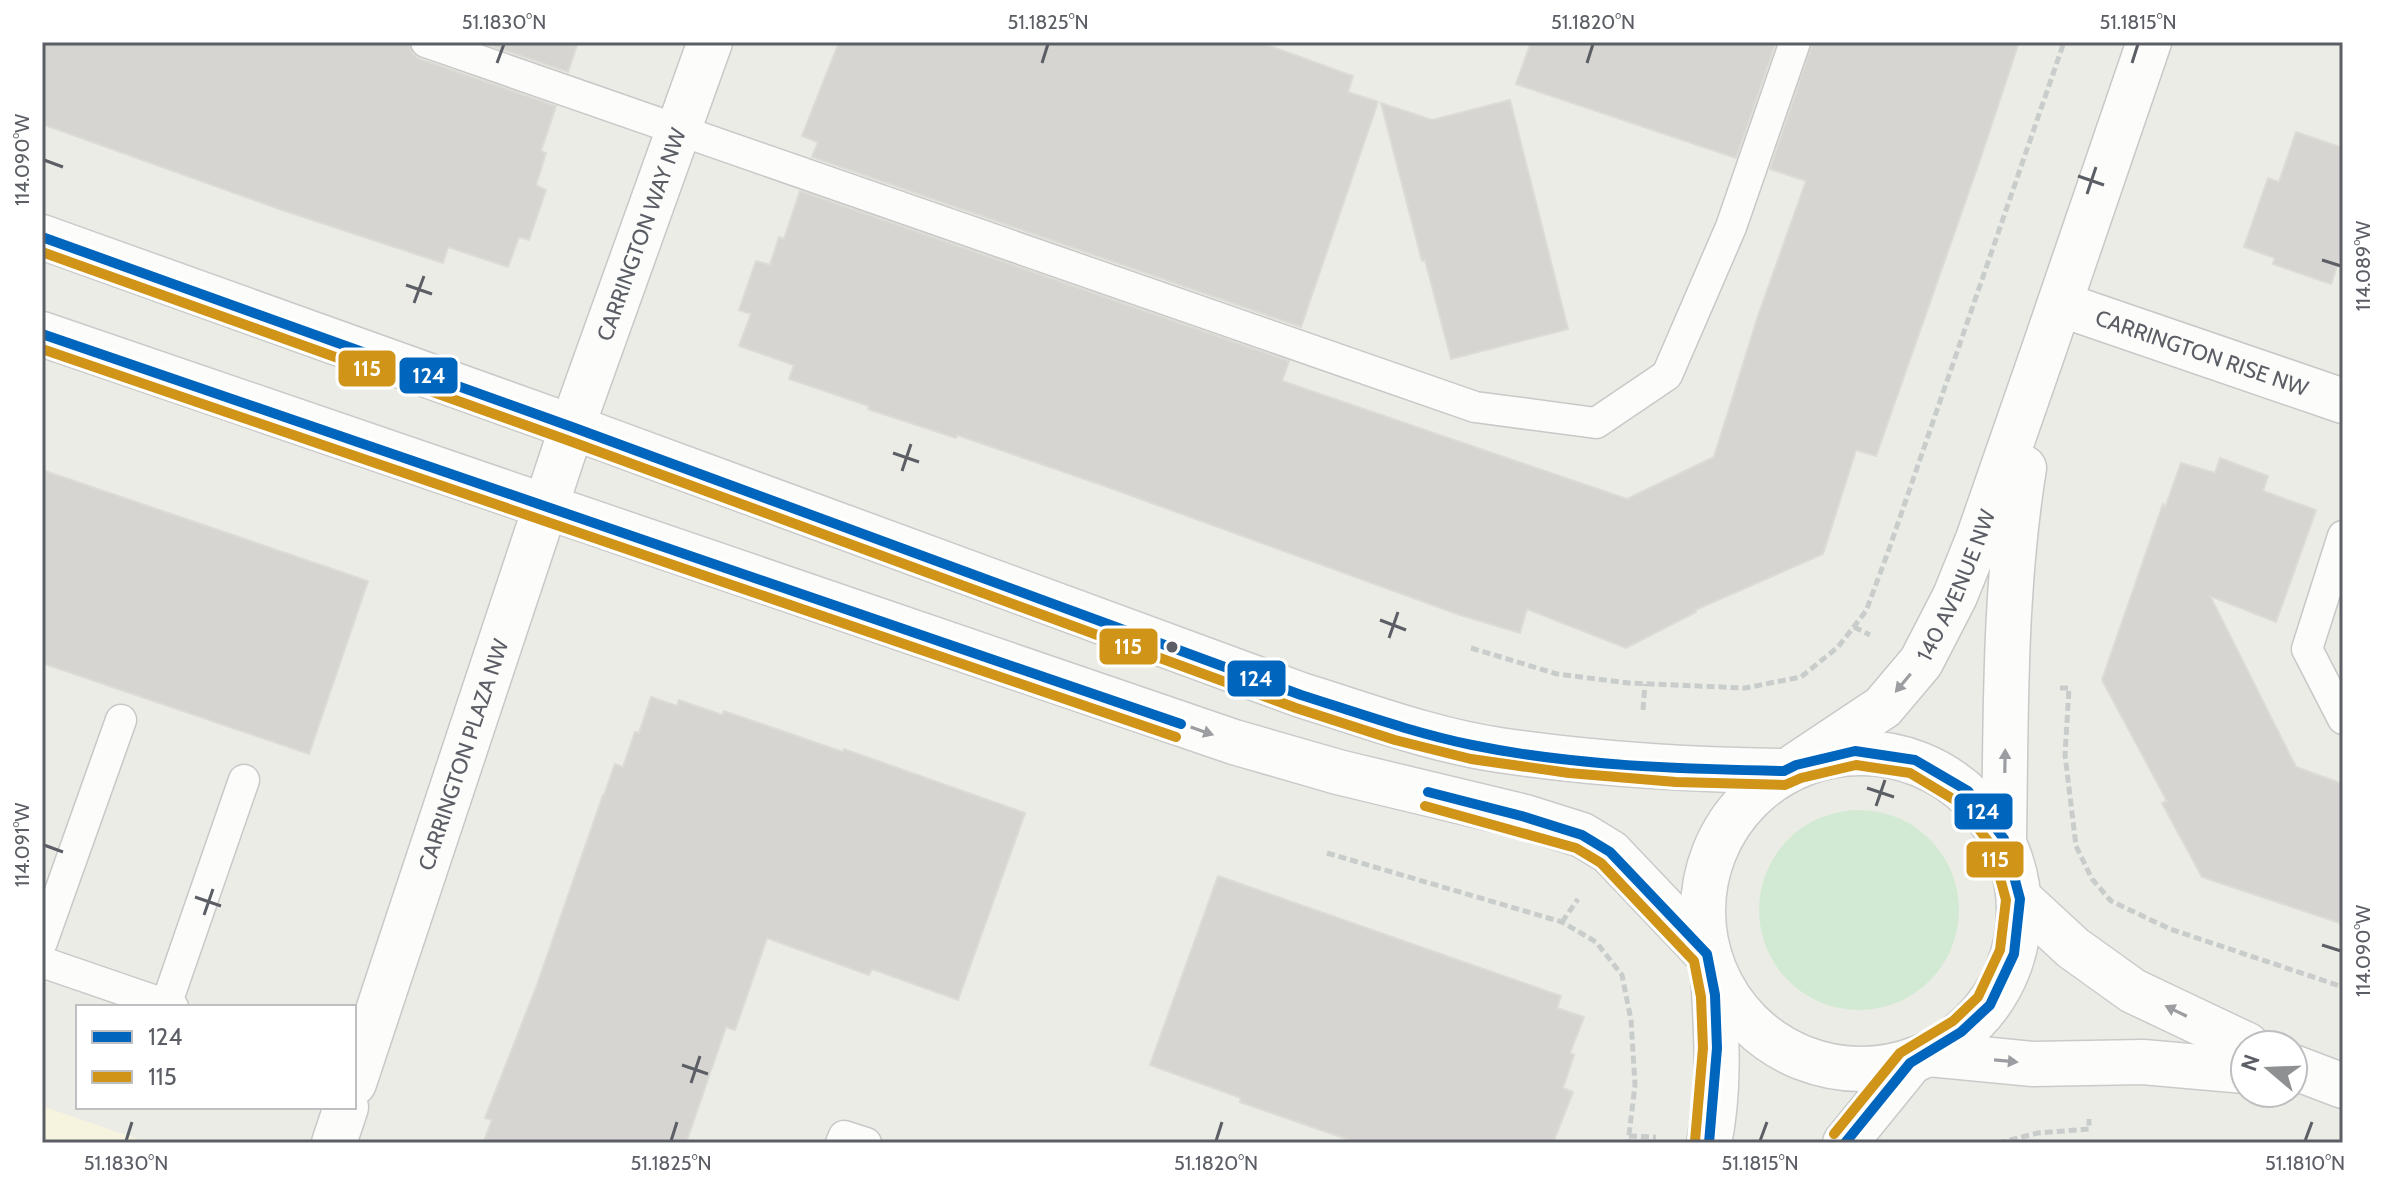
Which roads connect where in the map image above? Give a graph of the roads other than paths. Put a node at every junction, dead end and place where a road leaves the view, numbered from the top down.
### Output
1 (426, 42) edge
2 (710, 42) edge
3 (1795, 42) edge
4 (2149, 42) edge
5 (679, 130) junction
6 (42, 237) edge
7 (2060, 304) junction
8 (42, 334) edge
9 (2042, 355) junction
10 (2343, 401) edge
11 (572, 427) junction
12 (547, 506) junction
13 (2343, 536) edge
14 (2343, 719) edge
15 (121, 720) dead end
16 (1790, 768) junction
17 (244, 780) dead end
18 (2004, 839) junction
19 (2020, 899) junction
20 (42, 942) edge
21 (42, 962) edge
22 (1710, 962) junction
23 (167, 1005) edge
24 (170, 1005) edge
25 (2229, 1036) edge
26 (1920, 1058) junction
27 (2229, 1070) edge
28 (356, 1073) edge
29 (345, 1109) edge
30 (334, 1143) edge
31 (841, 1143) edge
32 (866, 1143) edge
33 (1709, 1143) edge
34 (1845, 1143) edge

1 - 5 lane
2 - 5 street, CARRINGTON WAY NW
3 - 5 lane
4 - 7 street, 140 AVENUE NW
5 - 11 street, CARRINGTON WAY NW
6 - 11 street
7 - 9 street, 140 AVENUE NW
7 - 10 street, CARRINGTON RISE NW
8 - 12 street
9 -> 16 street, 140 AVENUE NW
18 -> 9 street, 140 AVENUE NW
11 - 12 street, CARRINGTON PLAZA NW
11 - 16 street
12 -> 22 street
12 - 28 street, CARRINGTON PLAZA NW
13 - 14 lane
15 - 20 lane
16 - 18 street, 140 AVENUE NW
16 - 22 street, 140 AVENUE NW
17 - 24 lane
18 - 19 street, 140 AVENUE NW
25 -> 19 street
19 - 26 street, 140 AVENUE NW
21 - 23 lane
22 - 26 street, 140 AVENUE NW
22 - 33 street, 140 AVENUE NW
26 -> 27 street
26 - 34 street, 140 AVENUE NW
29 - 30 street, CARRINGTON PLAZA NW
31 - 32 lane

